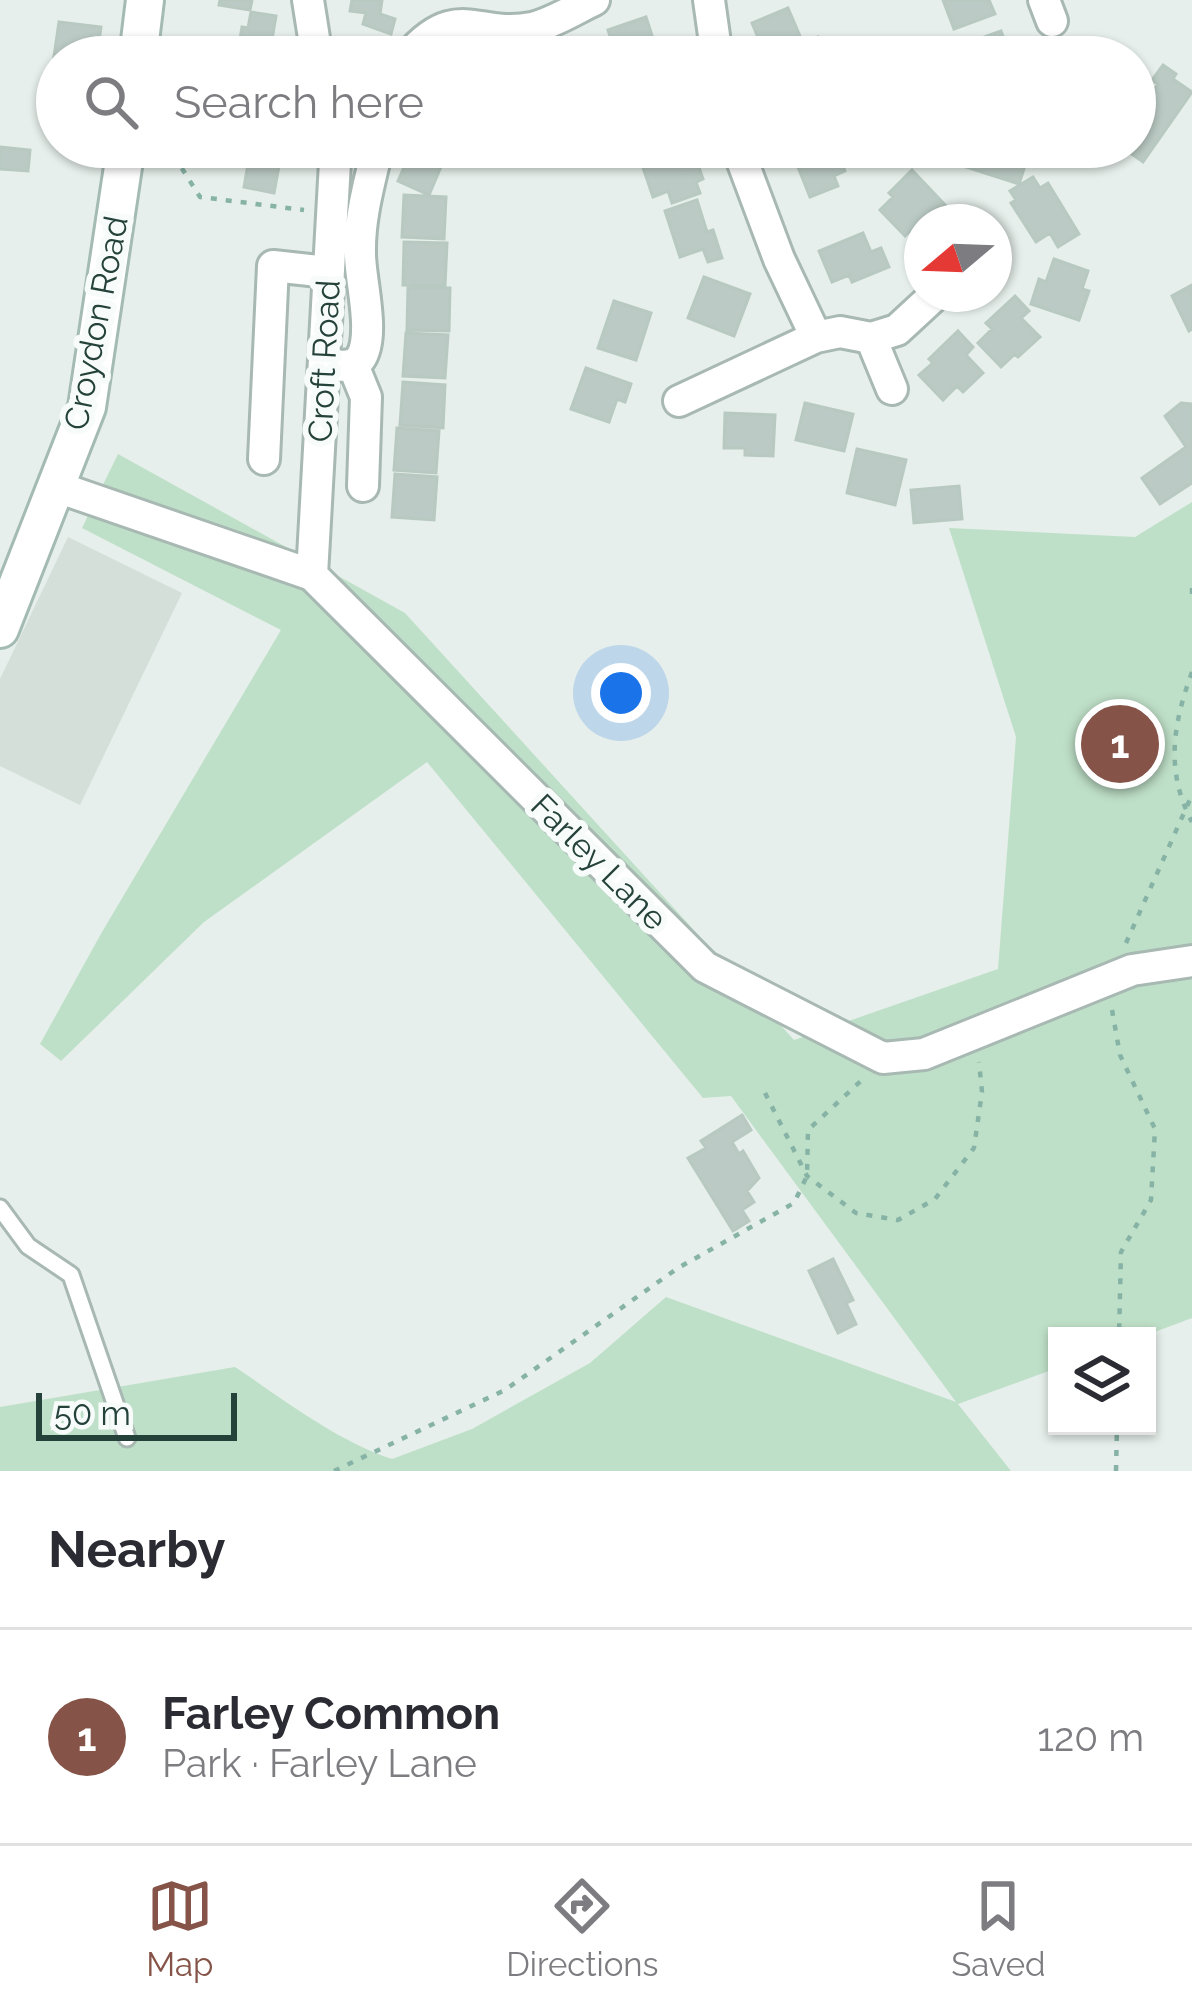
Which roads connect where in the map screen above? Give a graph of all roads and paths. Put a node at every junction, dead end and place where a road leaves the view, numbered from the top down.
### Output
1 (145, 0) edge
2 (308, 0) edge
3 (595, 0) edge
4 (709, 0) edge
5 (141, 36) edge
6 (314, 36) edge
7 (429, 36) edge
8 (714, 36) edge
9 (123, 168) edge
10 (182, 168) edge
11 (343, 168) edge
12 (352, 168) edge
13 (745, 168) edge
14 (330, 213) junction
15 (328, 272) junction
16 (916, 312) edge
17 (816, 337) junction
18 (871, 338) junction
19 (338, 365) junction
20 (892, 389) dead end
21 (680, 401) dead end
22 (264, 459) dead end
23 (363, 486) dead end
24 (57, 488) junction
25 (312, 575) junction
26 (1192, 588) edge
27 (1192, 600) edge
28 (0, 629) edge
29 (1192, 672) edge
30 (1192, 795) edge
31 (1185, 810) junction
32 (1192, 822) edge
33 (1192, 961) edge
34 (1109, 980) junction
35 (976, 1033) junction
36 (887, 1058) junction
37 (765, 1093) dead end
38 (807, 1176) junction
39 (0, 1208) edge
40 (1119, 1327) edge
41 (1117, 1435) edge
42 (127, 1438) dead end
43 (334, 1471) edge
44 (1116, 1471) edge

1 - 5 main road
2 - 6 street
3 - 7 street
4 - 8 street
9 - 24 main road, Croydon Road
10 - 14 path
11 - 14 street, Croft Road
12 - 19 street
13 - 17 street
14 - 15 street, Croft Road
15 - 19 street, Croft Road
15 - 22 street
16 - 18 street
17 - 18 street
17 - 21 street
18 - 20 street
19 - 23 street
19 - 25 street, Croft Road
24 - 25 street, Farley Lane
24 - 28 main road, Croydon Road
25 - 36 street, Farley Lane
26 - 27 path
29 - 31 path
30 - 31 path
31 - 32 path
31 - 34 path
33 - 34 street
34 - 35 street
34 - 40 path
35 - 36 street
35 - 38 path
36 - 38 path
37 - 38 path
38 - 43 path
39 - 42 lane
41 - 44 path

